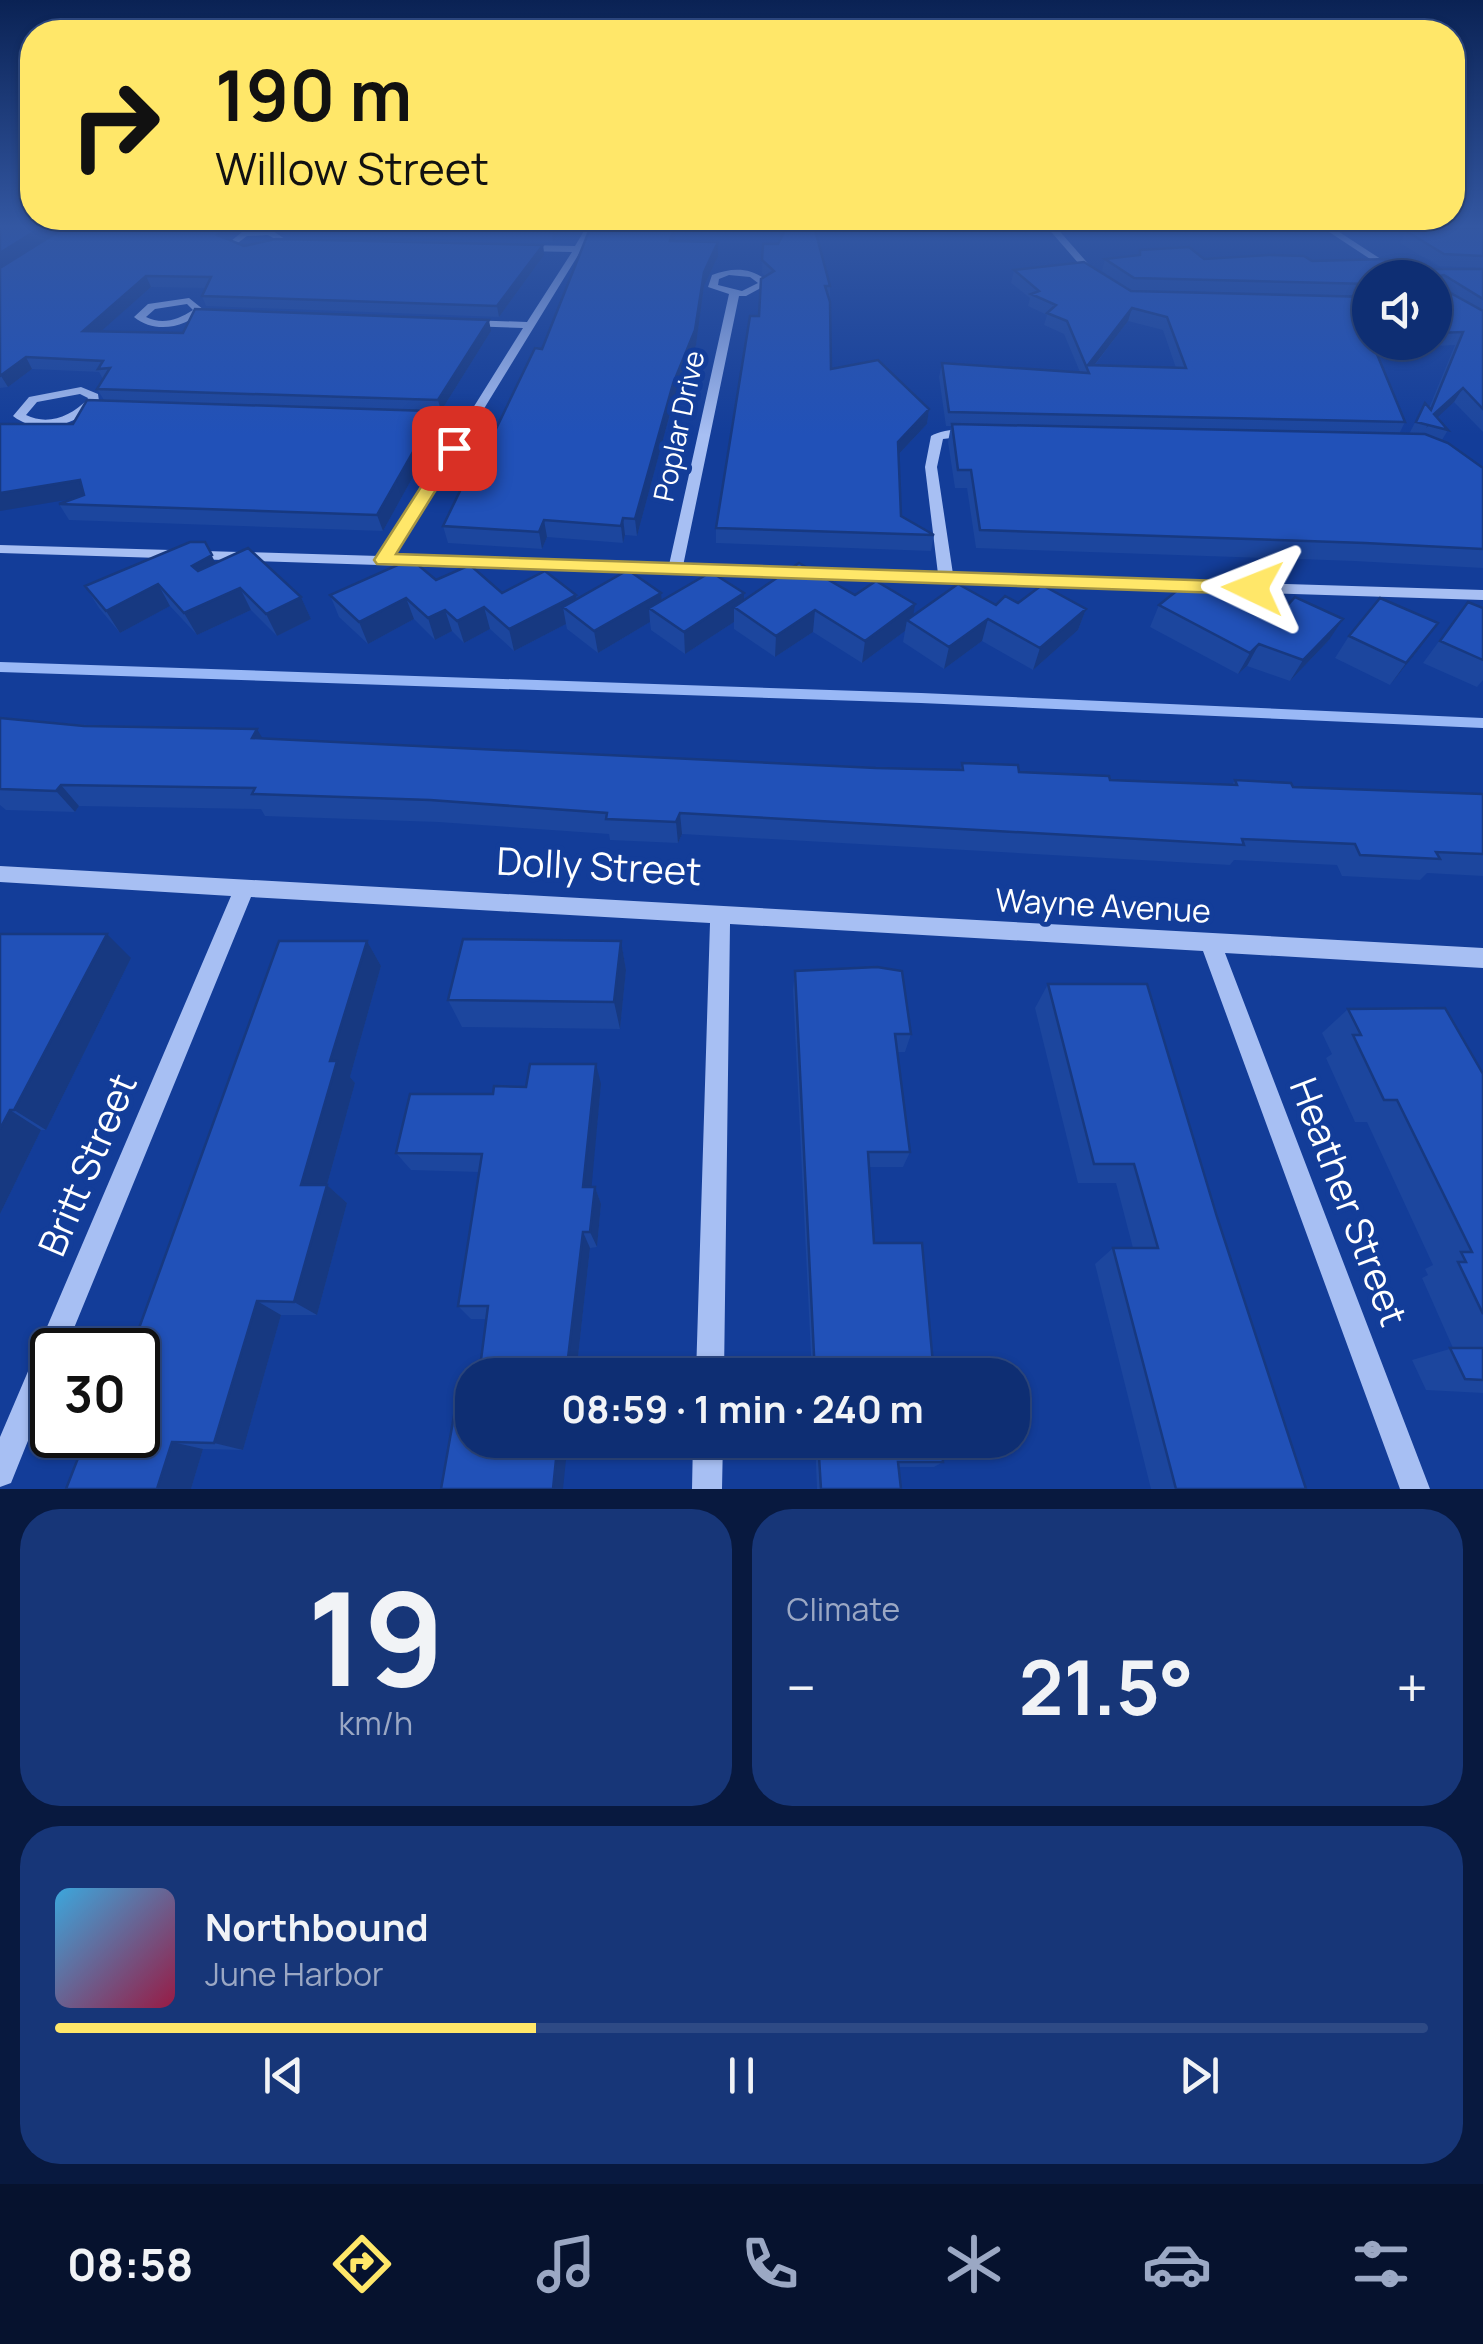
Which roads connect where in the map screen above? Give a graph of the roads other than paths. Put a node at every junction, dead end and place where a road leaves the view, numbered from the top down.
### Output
1 (549, 295) edge
2 (734, 295) edge
3 (196, 314) junction
4 (216, 314) edge
5 (452, 322) edge
6 (531, 325) junction
7 (90, 407) junction
8 (108, 408) edge
9 (395, 417) edge
10 (471, 420) junction
11 (985, 432) edge
12 (0, 549) edge
13 (384, 560) junction
14 (675, 569) junction
15 (946, 578) junction
16 (1483, 595) edge
17 (6, 874) edge
18 (244, 887) junction
19 (720, 914) junction
20 (1210, 942) junction
21 (1483, 958) edge
22 (710, 1358) edge
23 (708, 1458) edge
24 (0, 1472) edge
25 (707, 1489) edge
26 (1415, 1489) edge

1 - 6 street
2 - 14 street, Poplar Drive
3 - 3 street
3 - 4 street
5 - 6 street
6 - 10 street
7 - 7 street
7 - 8 street
9 - 10 street
10 - 13 street
11 - 15 street
12 - 13 street
13 - 14 street
14 - 15 street
15 - 16 street
17 - 18 street, Dolly Street
18 - 19 street, Dolly Street
18 - 24 street, Britt Street
19 - 20 street, Wayne Avenue
19 - 22 street, Dolly Street
20 - 21 street, Wayne Avenue
20 - 26 street, Heather Street
23 - 25 street

